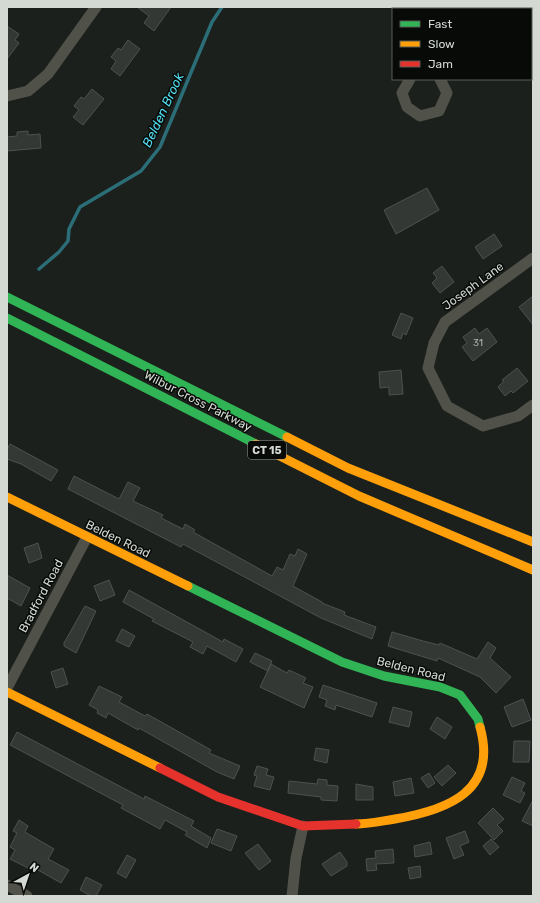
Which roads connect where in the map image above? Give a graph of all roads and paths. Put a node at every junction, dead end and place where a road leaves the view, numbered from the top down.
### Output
1 (96, 7) edge
2 (409, 80) edge
3 (440, 80) edge
4 (7, 96) edge
5 (533, 258) edge
6 (7, 297) edge
7 (7, 318) edge
8 (533, 405) edge
9 (7, 497) edge
10 (87, 537) junction
11 (533, 542) edge
12 (533, 570) edge
13 (7, 688) edge
14 (7, 692) edge
15 (303, 826) junction
16 (7, 885) edge
17 (27, 896) edge
18 (292, 896) edge

1 - 4 street
2 - 3 street
5 - 8 street, Joseph Lane
6 - 11 main road, Wilbur Cross Parkway / CT 15
7 - 12 main road, Wilbur Cross Parkway / CT 15
9 - 10 main road, Belden Road
10 - 13 street, Bradford Road
10 - 15 main road, Belden Road
14 - 15 main road, Belden Road
15 - 18 street
16 - 17 street

